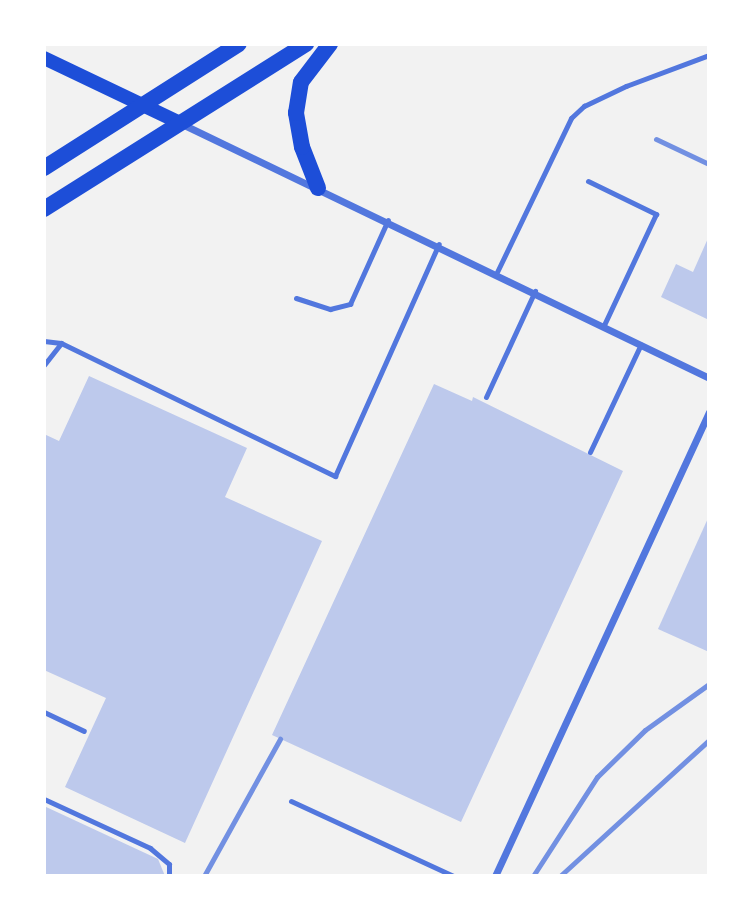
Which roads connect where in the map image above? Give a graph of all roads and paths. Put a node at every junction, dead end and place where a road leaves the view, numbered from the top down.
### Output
1 (239, 44) edge
2 (306, 44) edge
3 (330, 44) edge
4 (709, 55) edge
5 (44, 58) edge
6 (142, 105) junction
7 (178, 122) junction
8 (44, 168) edge
9 (588, 181) dead end
10 (318, 188) junction
11 (44, 209) edge
12 (388, 220) junction
13 (439, 244) junction
14 (497, 272) junction
15 (536, 291) junction
16 (296, 298) dead end
17 (604, 325) junction
18 (44, 341) edge
19 (61, 343) junction
20 (641, 344) junction
21 (44, 365) edge
22 (709, 378) edge
23 (486, 397) dead end
24 (709, 412) edge
25 (590, 452) dead end
26 (44, 712) edge
27 (84, 731) dead end
28 (44, 799) edge
29 (291, 801) dead end
30 (169, 876) edge
31 (453, 876) edge
32 (495, 876) edge

1 - 6 main road
2 - 7 main road
3 - 10 main road
4 - 14 lane
5 - 6 main road
6 - 7 main road
6 - 8 main road
7 - 10 street
7 - 11 main road
9 - 17 lane
10 - 12 street
12 - 13 street
12 - 16 lane
13 - 14 street
13 - 19 lane
14 - 15 street
15 - 17 street
15 - 23 lane
17 - 20 street
18 - 19 lane
19 - 21 lane
20 - 22 street
20 - 25 lane
24 - 32 street
26 - 27 lane
28 - 30 lane
29 - 31 lane

